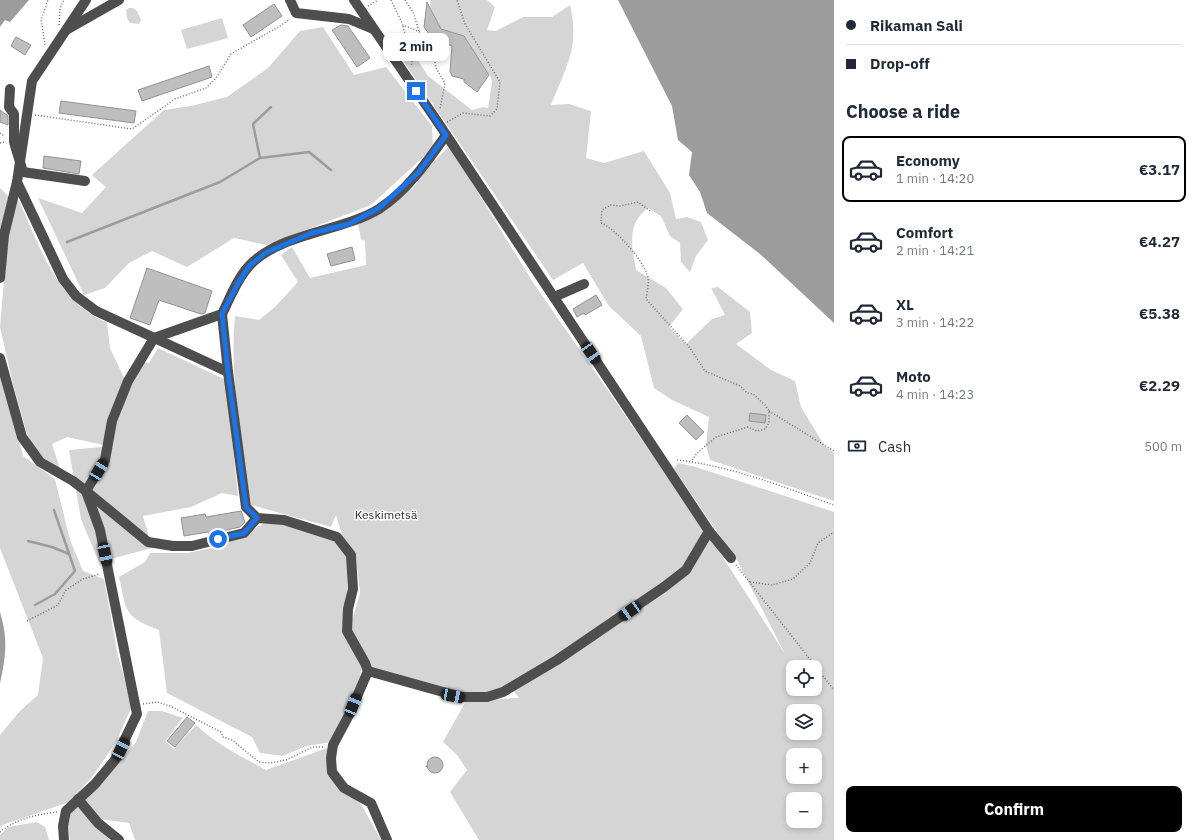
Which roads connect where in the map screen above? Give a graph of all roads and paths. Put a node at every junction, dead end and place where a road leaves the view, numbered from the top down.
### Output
1 (48, 0) edge
2 (64, 0) edge
3 (86, 0) edge
4 (119, 0) edge
5 (290, 0) edge
6 (354, 0) edge
7 (378, 0) edge
8 (391, 0) edge
9 (405, 0) edge
10 (457, 0) edge
11 (361, 10) junction
12 (296, 13) junction
13 (403, 25) junction
14 (373, 29) junction
15 (65, 31) junction
16 (419, 32) junction
17 (57, 41) junction
18 (48, 58) junction
19 (409, 81) junction
20 (10, 89) dead end
21 (26, 114) junction
22 (439, 123) junction
23 (446, 135) junction
24 (19, 163) junction
25 (86, 180) dead end
26 (17, 182) junction
27 (650, 211) dead end
28 (0, 278) edge
29 (584, 284) dead end
30 (554, 297) junction
31 (222, 314) junction
32 (154, 338) junction
33 (0, 358) edge
34 (228, 372) junction
35 (769, 411) junction
36 (834, 451) edge
37 (677, 460) dead end
38 (691, 462) junction
39 (86, 491) junction
40 (834, 505) edge
41 (257, 518) junction
42 (709, 531) junction
43 (834, 532) edge
44 (731, 558) joint
45 (108, 566) junction
46 (749, 582) junction
47 (27, 621) dead end
48 (368, 672) junction
49 (834, 690) edge
50 (136, 707) junction
51 (333, 745) junction
52 (78, 799) junction
53 (66, 811) junction
54 (0, 832) edge
55 (64, 840) edge
56 (119, 840) edge
57 (387, 840) edge

1 - 18 path
2 - 17 path
3 - 15 lane
4 - 15 lane
5 - 12 lane
6 - 11 lane
7 - 11 path
8 - 13 path
9 - 16 path
10 - 22 path
11 - 14 lane
12 - 14 lane
12 - 21 path
13 - 16 path
13 - 19 path
14 - 19 lane
15 - 17 lane
16 - 22 path
17 - 18 lane
18 - 21 lane
19 - 22 lane
20 - 24 lane
21 - 24 lane
22 - 23 lane
23 - 30 lane
23 - 31 lane
24 - 25 lane
24 - 26 lane
26 - 28 lane
26 - 32 lane
27 - 35 path
29 - 30 lane
30 - 42 lane
31 - 32 lane
31 - 34 lane
32 - 34 lane
32 - 39 lane
33 - 39 lane
34 - 41 lane
35 - 36 path
35 - 38 path
37 - 38 path
38 - 40 path
39 - 41 lane
39 - 45 lane
41 - 48 lane
42 - 44 lane
42 - 48 lane
43 - 46 path
44 - 46 path
45 - 47 path
45 - 50 lane
46 - 49 path
48 - 51 lane
50 - 51 path
50 - 52 lane
51 - 57 lane
52 - 53 lane
52 - 56 lane
53 - 54 path
53 - 55 lane

